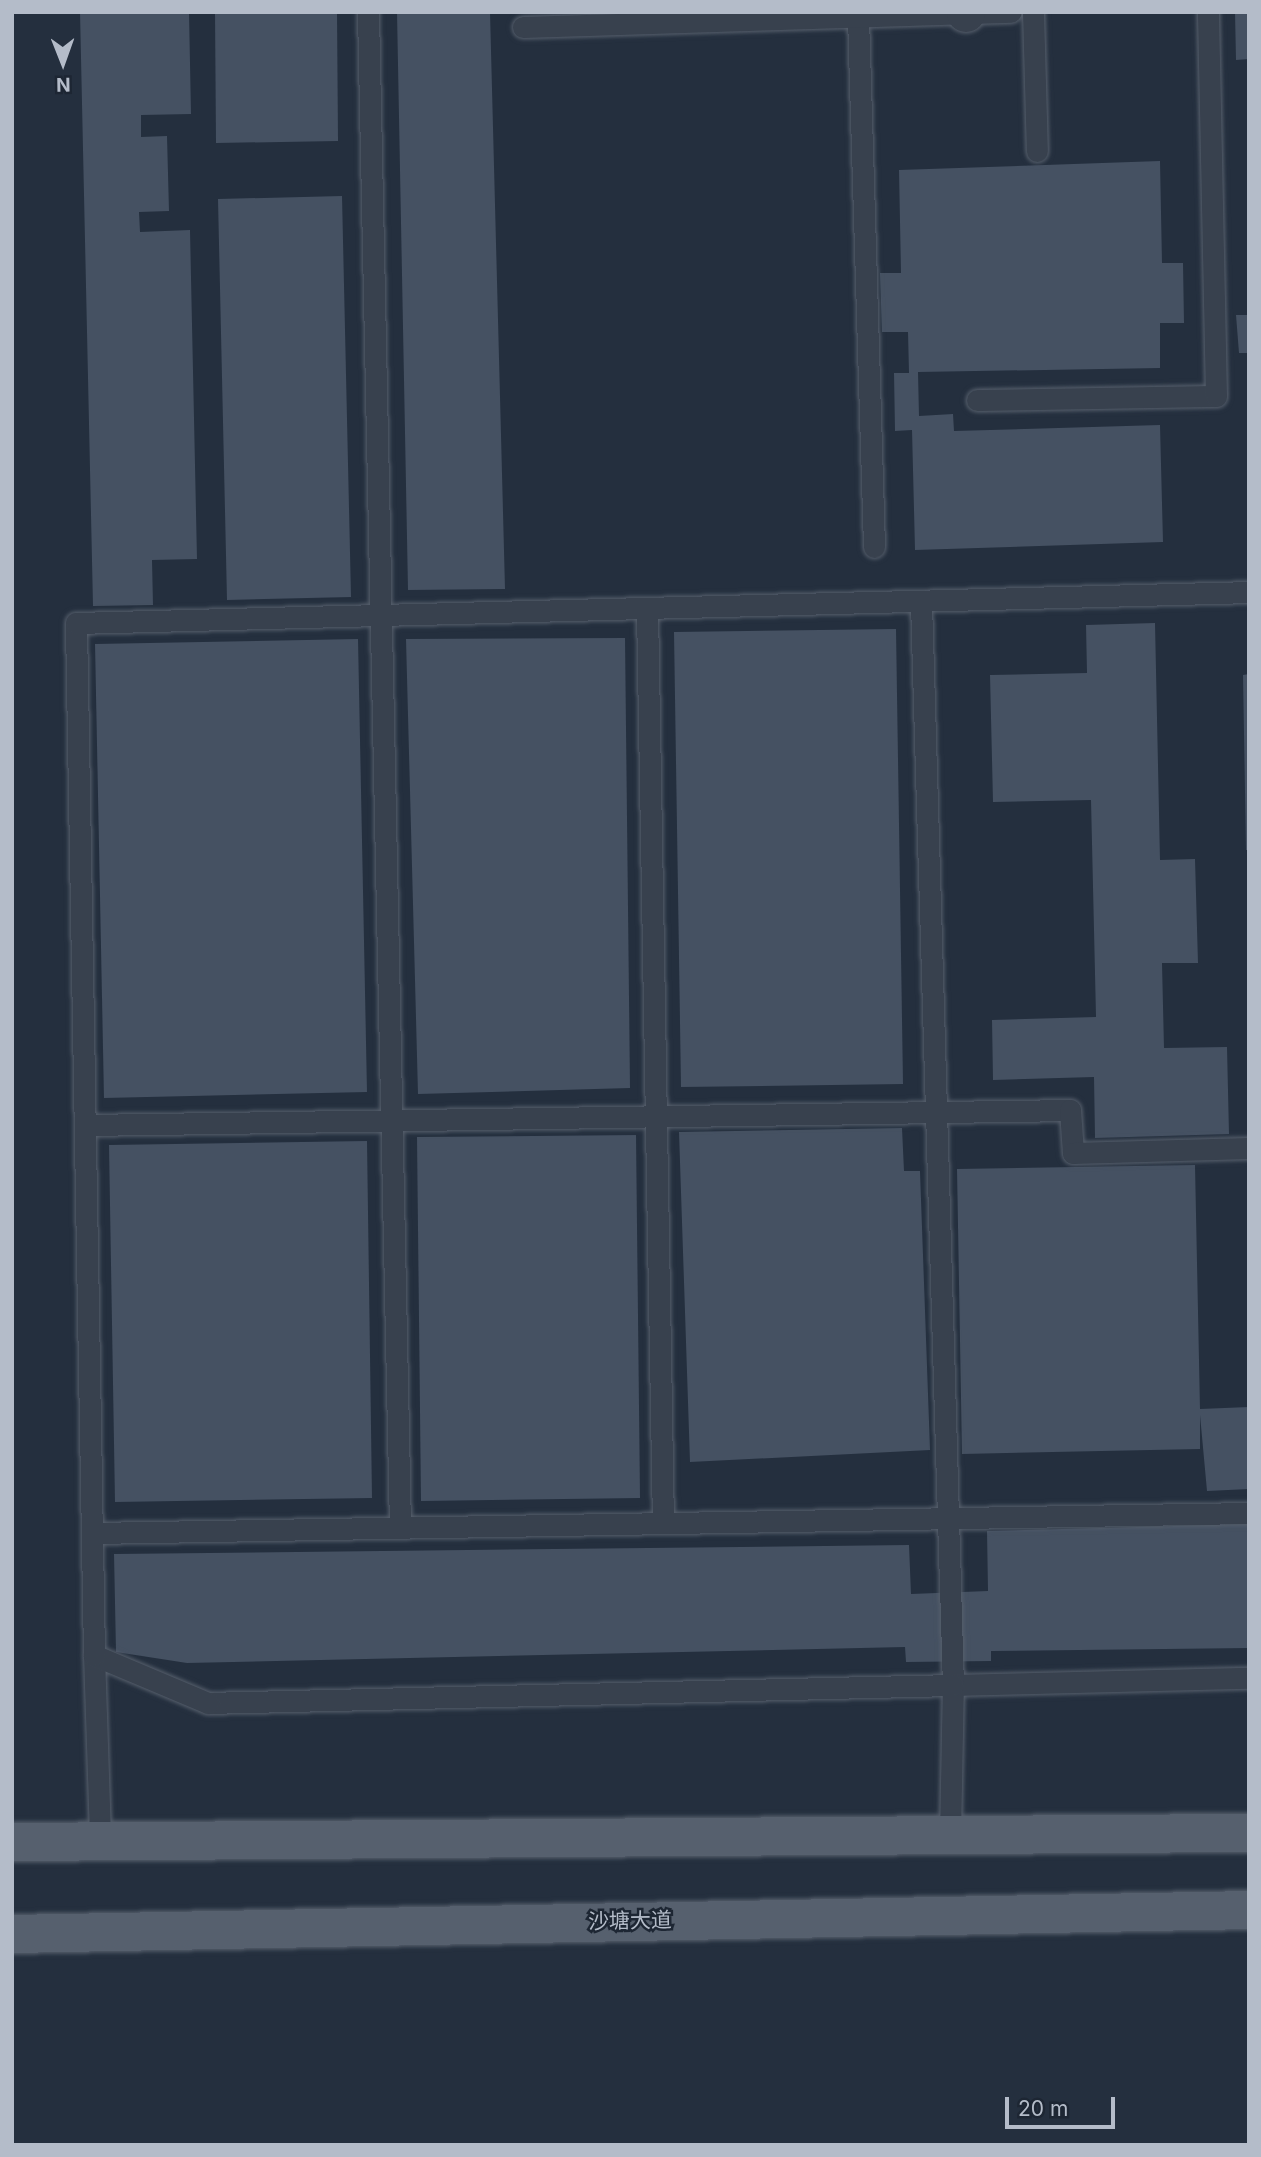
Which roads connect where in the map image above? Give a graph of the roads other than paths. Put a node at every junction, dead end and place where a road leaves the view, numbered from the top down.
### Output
1 (368, 12) edge
2 (1011, 12) edge
3 (1033, 12) edge
4 (1208, 12) edge
5 (966, 13) edge
6 (859, 17) junction
7 (523, 27) dead end
8 (1037, 151) dead end
9 (977, 400) dead end
10 (874, 547) dead end
11 (1249, 592) edge
12 (920, 602) junction
13 (647, 608) junction
14 (381, 615) junction
15 (936, 1112) junction
16 (655, 1116) junction
17 (391, 1120) junction
18 (85, 1125) junction
19 (1249, 1148) edge
20 (1249, 1513) edge
21 (948, 1518) junction
22 (663, 1523) junction
23 (400, 1528) junction
24 (92, 1533) junction
25 (94, 1654) junction
26 (1249, 1678) edge
27 (953, 1685) junction
28 (1249, 1833) edge
29 (950, 1836) junction
30 (100, 1840) junction
31 (12, 1842) edge
32 (1249, 1910) edge
33 (12, 1934) edge

1 - 14 lane
2 - 5 lane
3 - 8 lane
4 - 9 lane
5 - 6 lane
6 - 7 lane
6 - 10 lane
11 - 12 lane
12 - 13 lane
12 - 15 lane
13 - 14 lane
13 - 16 lane
14 - 17 lane
14 - 18 lane
15 - 16 lane
15 - 19 lane
15 - 21 lane
16 - 17 lane
16 - 22 lane
17 - 18 lane
17 - 23 lane
18 - 24 lane
20 - 21 lane
21 - 22 lane
21 - 27 lane
22 - 23 lane
23 - 24 lane
24 - 25 lane
25 - 27 lane
25 - 30 lane
26 - 27 lane
27 - 29 lane
28 - 29 main road
29 - 30 main road
30 - 31 main road
32 - 33 main road, 沙塘大道

